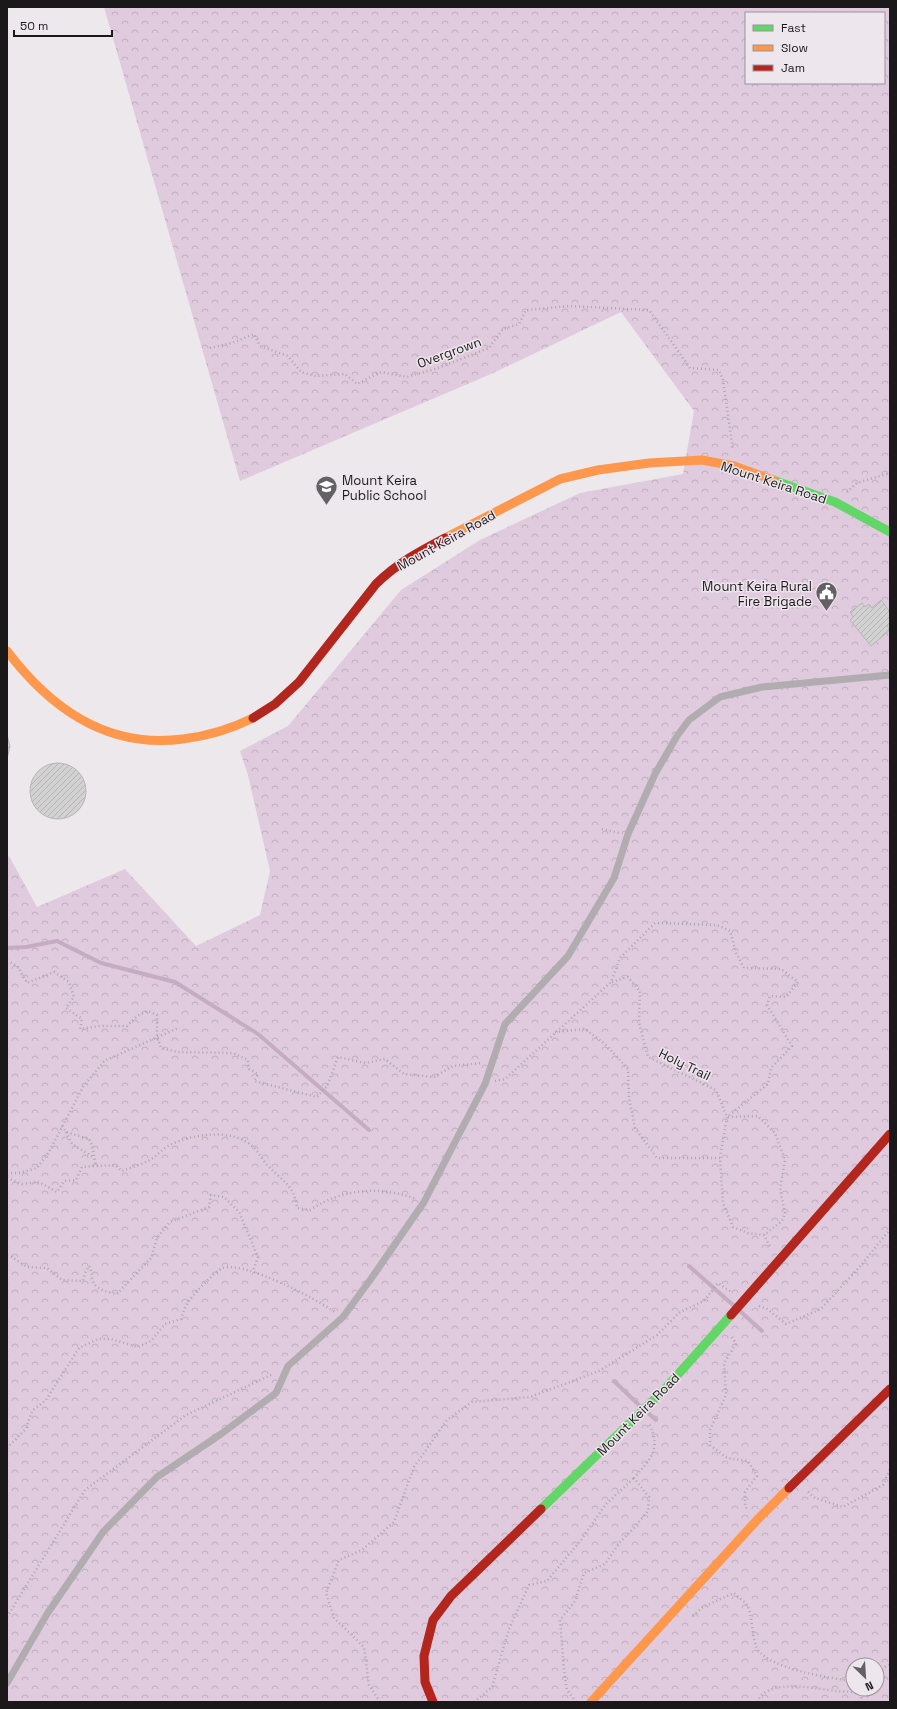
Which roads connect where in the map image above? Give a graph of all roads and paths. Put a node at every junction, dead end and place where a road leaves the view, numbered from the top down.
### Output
1 (210, 348) dead end
2 (734, 466) junction
3 (890, 473) edge
4 (835, 502) junction
5 (890, 532) edge
6 (7, 652) edge
7 (890, 675) edge
8 (602, 830) dead end
9 (628, 834) junction
10 (7, 963) edge
11 (611, 982) junction
12 (178, 1028) dead end
13 (555, 1032) junction
14 (157, 1036) junction
15 (492, 1062) junction
16 (484, 1084) junction
17 (727, 1117) junction
18 (62, 1126) junction
19 (66, 1132) junction
20 (890, 1134) edge
21 (93, 1157) junction
22 (720, 1158) junction
23 (96, 1165) junction
24 (7, 1172) edge
25 (7, 1178) edge
26 (424, 1202) junction
27 (890, 1229) edge
28 (764, 1235) junction
29 (7, 1256) edge
30 (777, 1262) junction
31 (253, 1271) junction
32 (742, 1302) junction
33 (343, 1317) junction
34 (725, 1321) junction
35 (288, 1366) junction
36 (890, 1389) edge
37 (645, 1409) junction
38 (7, 1448) edge
39 (890, 1469) edge
40 (634, 1478) junction
41 (796, 1483) junction
42 (757, 1520) junction
43 (7, 1617) edge
44 (691, 1617) dead end
45 (845, 1680) edge
46 (7, 1683) edge
47 (845, 1692) edge
48 (380, 1702) edge
49 (433, 1702) edge
50 (474, 1702) edge
51 (576, 1702) edge
52 (591, 1702) edge
53 (757, 1702) edge

1 - 2 path, Overgrown
2 - 4 main road, Mount Keira Road
2 - 6 main road, Mount Keira Road
3 - 4 path
4 - 5 main road, Mount Keira Road
7 - 9 lane
8 - 9 path
9 - 15 lane
10 - 14 path
11 - 13 path
11 - 17 path, Holy Trail
11 - 17 path
12 - 14 path
13 - 16 path
13 - 22 path
14 - 15 path
14 - 18 path
15 - 16 lane
16 - 26 lane
17 - 22 path
17 - 28 path
18 - 19 path
18 - 24 path
19 - 21 path
19 - 21 path
20 - 30 main road, Mount Keira Road
21 - 23 path
22 - 28 path
23 - 25 path
23 - 26 path
26 - 33 lane
27 - 32 path
28 - 30 path
29 - 31 path
30 - 32 main road, Mount Keira Road
31 - 33 path
31 - 38 path
32 - 34 main road, Mount Keira Road
32 - 48 path
33 - 35 lane
34 - 37 main road, Mount Keira Road
34 - 42 path
35 - 43 path
35 - 46 lane
36 - 41 main road
37 - 40 path
37 - 49 main road, Mount Keira Road
39 - 41 path
40 - 50 path
40 - 51 path
41 - 42 main road
42 - 52 main road
44 - 45 path
47 - 53 path

